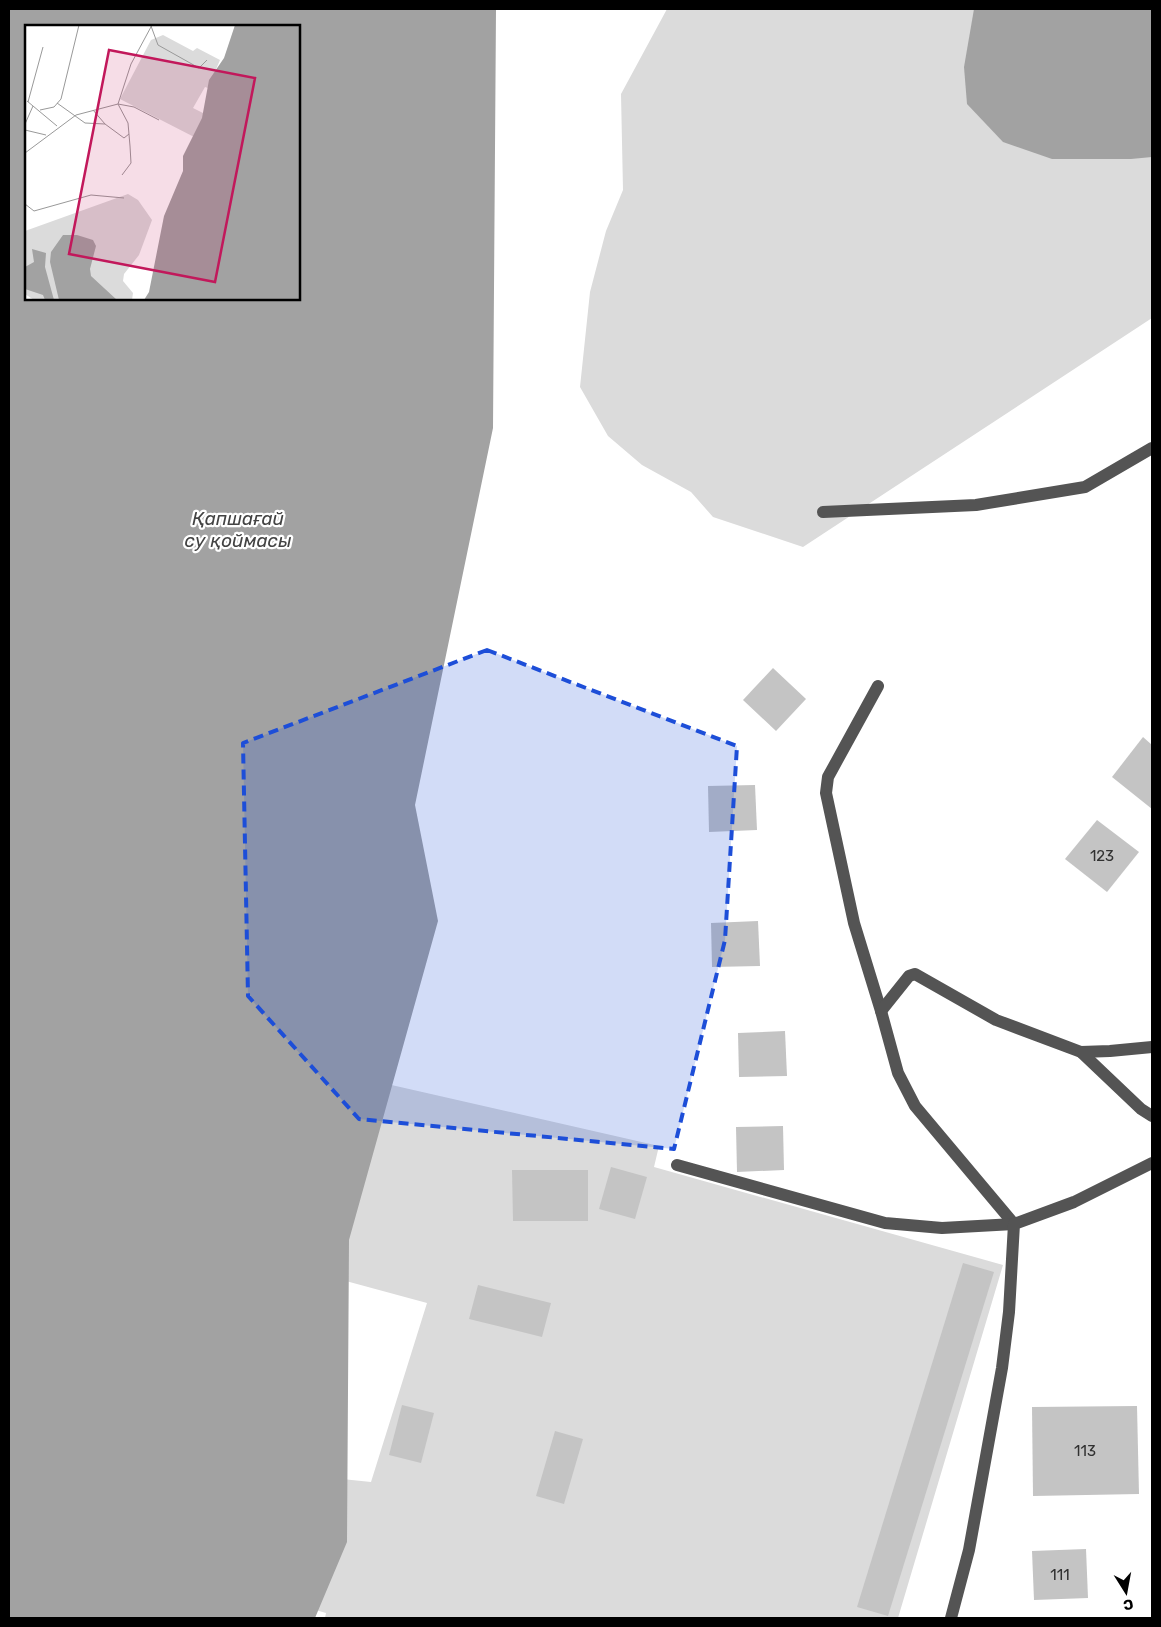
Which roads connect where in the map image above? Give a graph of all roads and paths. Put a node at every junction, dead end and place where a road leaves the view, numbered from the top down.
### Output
1 (1152, 448) edge
2 (822, 512) dead end
3 (878, 686) dead end
4 (881, 1011) junction
5 (1152, 1047) edge
6 (1081, 1052) junction
7 (1152, 1116) edge
8 (1152, 1163) edge
9 (677, 1165) dead end
10 (1014, 1224) junction
11 (951, 1618) edge

1 - 2 lane
3 - 4 lane
4 - 6 lane
4 - 10 lane
5 - 6 lane
6 - 7 lane
8 - 10 lane
9 - 10 lane
10 - 11 lane

